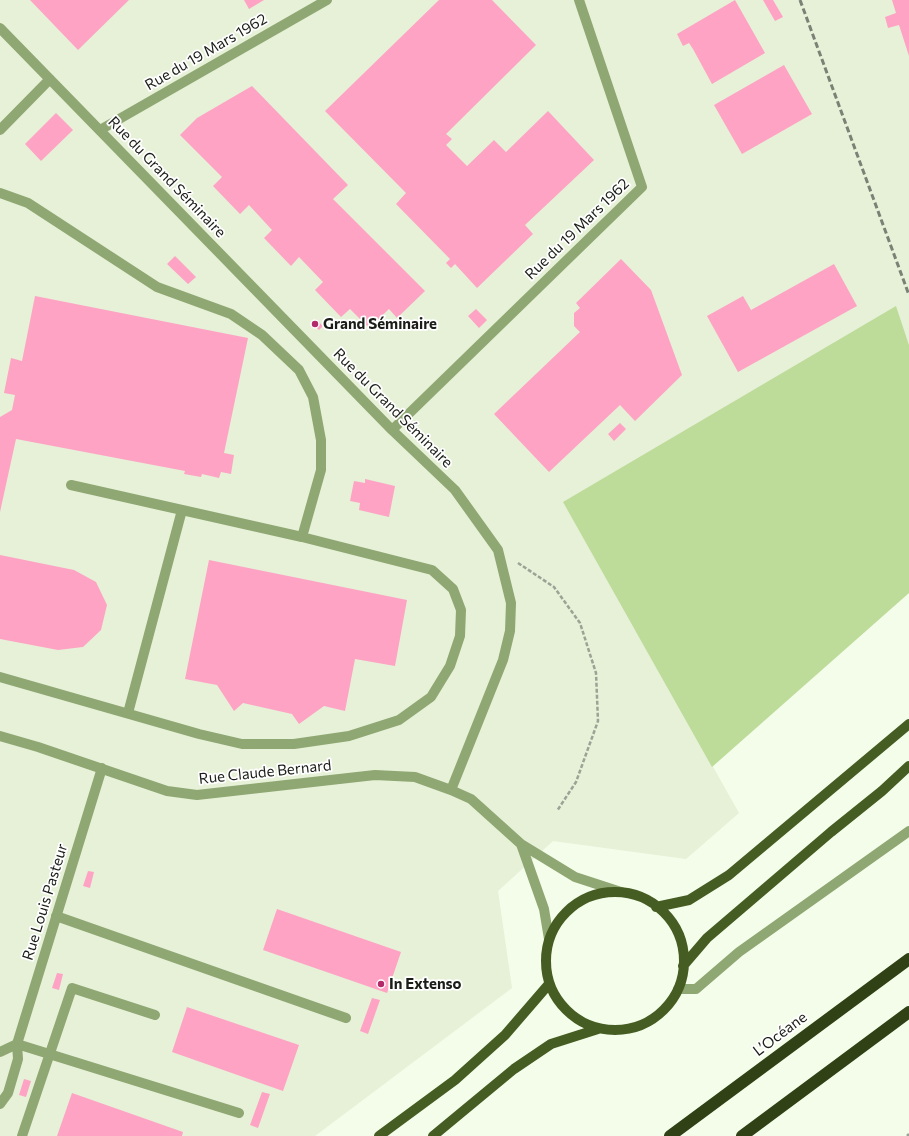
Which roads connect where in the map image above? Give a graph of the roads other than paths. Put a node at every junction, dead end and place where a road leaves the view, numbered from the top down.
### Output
1 (327, 0) edge
2 (579, 0) edge
3 (0, 28) edge
4 (50, 79) junction
5 (0, 130) edge
6 (100, 130) junction
7 (0, 193) edge
8 (392, 430) junction
9 (71, 484) dead end
10 (182, 510) junction
11 (302, 537) junction
12 (0, 677) edge
13 (128, 714) junction
14 (909, 724) edge
15 (0, 736) edge
16 (909, 766) edge
17 (102, 768) junction
18 (451, 790) junction
19 (909, 831) edge
20 (521, 844) junction
21 (621, 892) junction
22 (656, 906) junction
23 (56, 916) junction
24 (549, 938) junction
25 (909, 958) edge
26 (684, 966) junction
27 (549, 984) junction
28 (678, 989) junction
29 (909, 1012) edge
30 (155, 1015) dead end
31 (346, 1018) dead end
32 (598, 1028) junction
33 (17, 1044) junction
34 (0, 1052) edge
35 (49, 1054) junction
36 (0, 1104) edge
37 (239, 1113) dead end
38 (22, 1136) edge
39 (379, 1136) edge
40 (433, 1136) edge
41 (670, 1136) edge
42 (742, 1136) edge

1 - 6 street, Rue du 19 Mars 1962
2 - 8 street, Rue du 19 Mars 1962
3 - 4 street, Rue du Grand Séminaire
4 - 5 street
4 - 6 street, Rue du Grand Séminaire
6 - 8 street, Rue du Grand Séminaire
7 - 11 street
8 - 18 street, Rue du Grand Séminaire
9 - 10 street
10 - 11 street
10 - 13 street
11 - 13 street
12 - 13 street
14 - 22 main road
15 - 17 street, Rue Claude Bernard
16 - 26 main road
17 - 18 street, Rue Claude Bernard
17 - 23 street, Rue Louis Pasteur
18 - 20 street, Rue Claude Bernard
19 - 28 street
20 - 21 street, Rue Claude Bernard
20 - 24 street
21 - 22 main road
21 - 24 main road
22 - 26 main road
23 - 31 street
23 - 33 street, Rue Louis Pasteur
24 - 27 main road
25 - 41 highway, L’Océane
26 - 28 main road
27 - 32 main road
27 - 39 main road
28 - 32 main road
29 - 42 highway
30 - 35 street
32 - 40 main road
33 - 34 street
33 - 35 street
33 - 36 street, Rue Louis Pasteur
35 - 37 street
35 - 38 street

